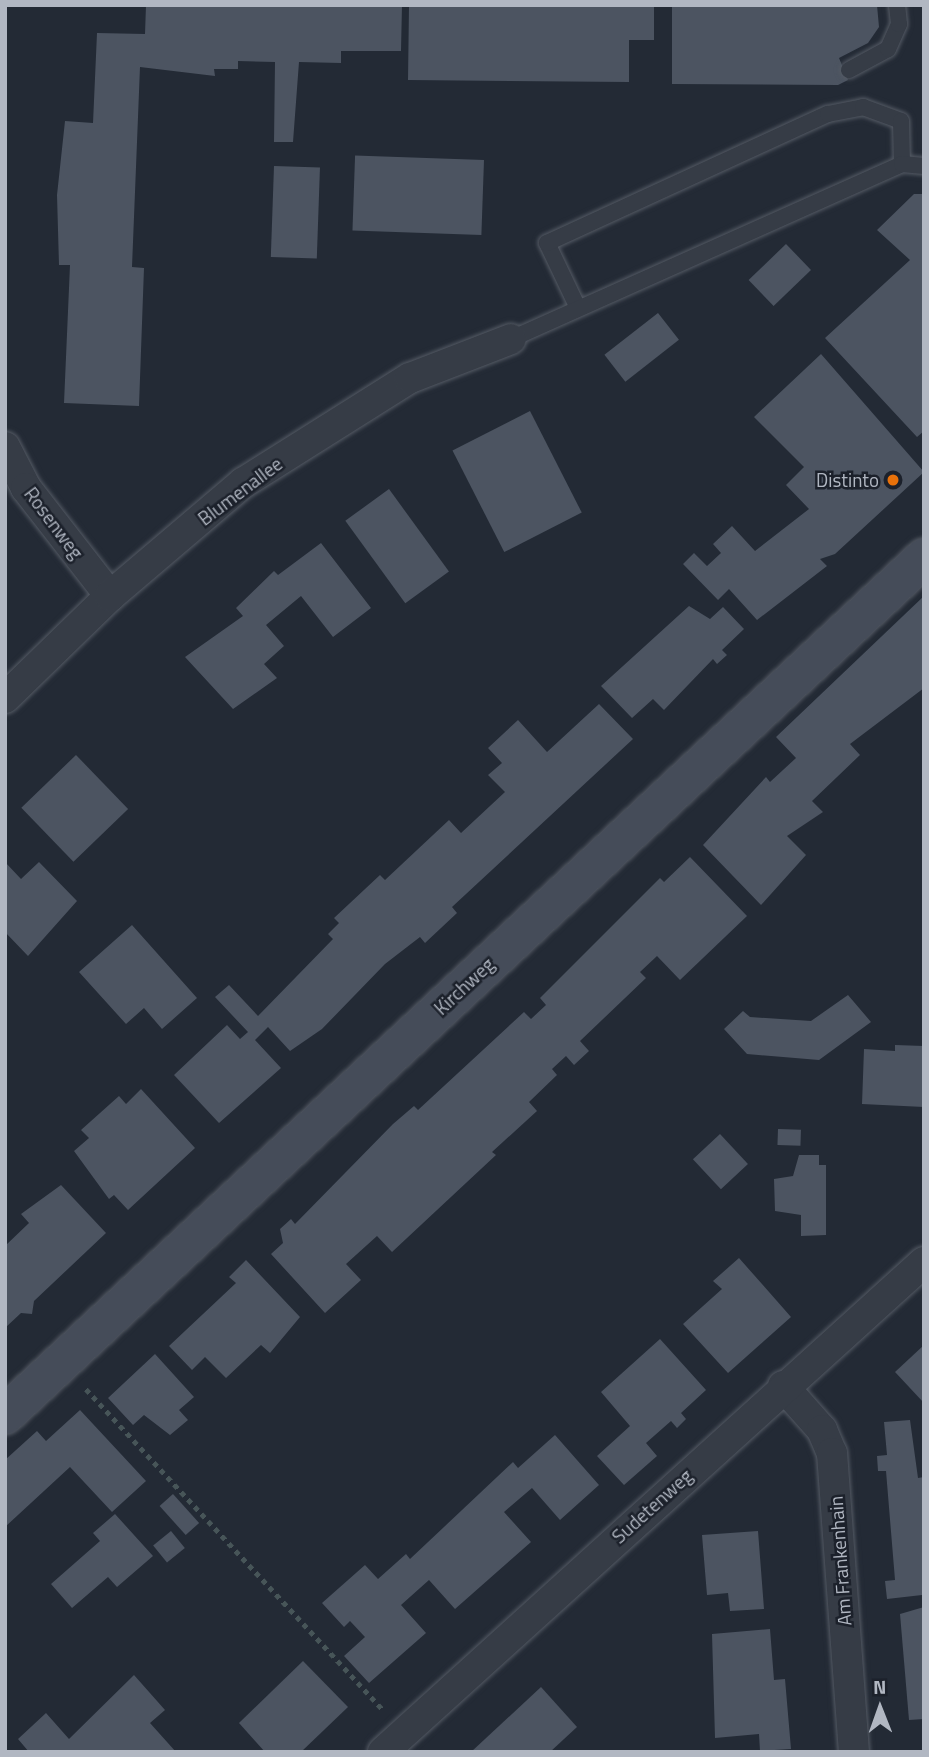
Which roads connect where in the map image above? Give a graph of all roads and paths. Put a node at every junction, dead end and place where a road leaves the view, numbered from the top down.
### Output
1 (897, 5) edge
2 (849, 70) dead end
3 (902, 163) junction
4 (924, 166) edge
5 (574, 310) junction
6 (512, 339) joint
7 (5, 446) edge
8 (924, 558) edge
9 (110, 596) junction
10 (5, 698) edge
11 (924, 1262) edge
12 (61, 1363) junction
13 (783, 1387) junction
14 (5, 1415) edge
15 (393, 1742) edge
16 (854, 1752) edge

1 - 2 lane
3 - 4 lane
3 - 5 lane
3 - 5 lane
5 - 6 lane
6 - 9 street, Blumenallee
7 - 9 street, Rosenweg
8 - 12 street, Kirchweg
9 - 10 street, Blumenallee
11 - 13 street, Sudetenweg
12 - 14 street, Kirchweg
12 - 15 path
13 - 15 street, Sudetenweg
13 - 16 street, Am Frankenhain

